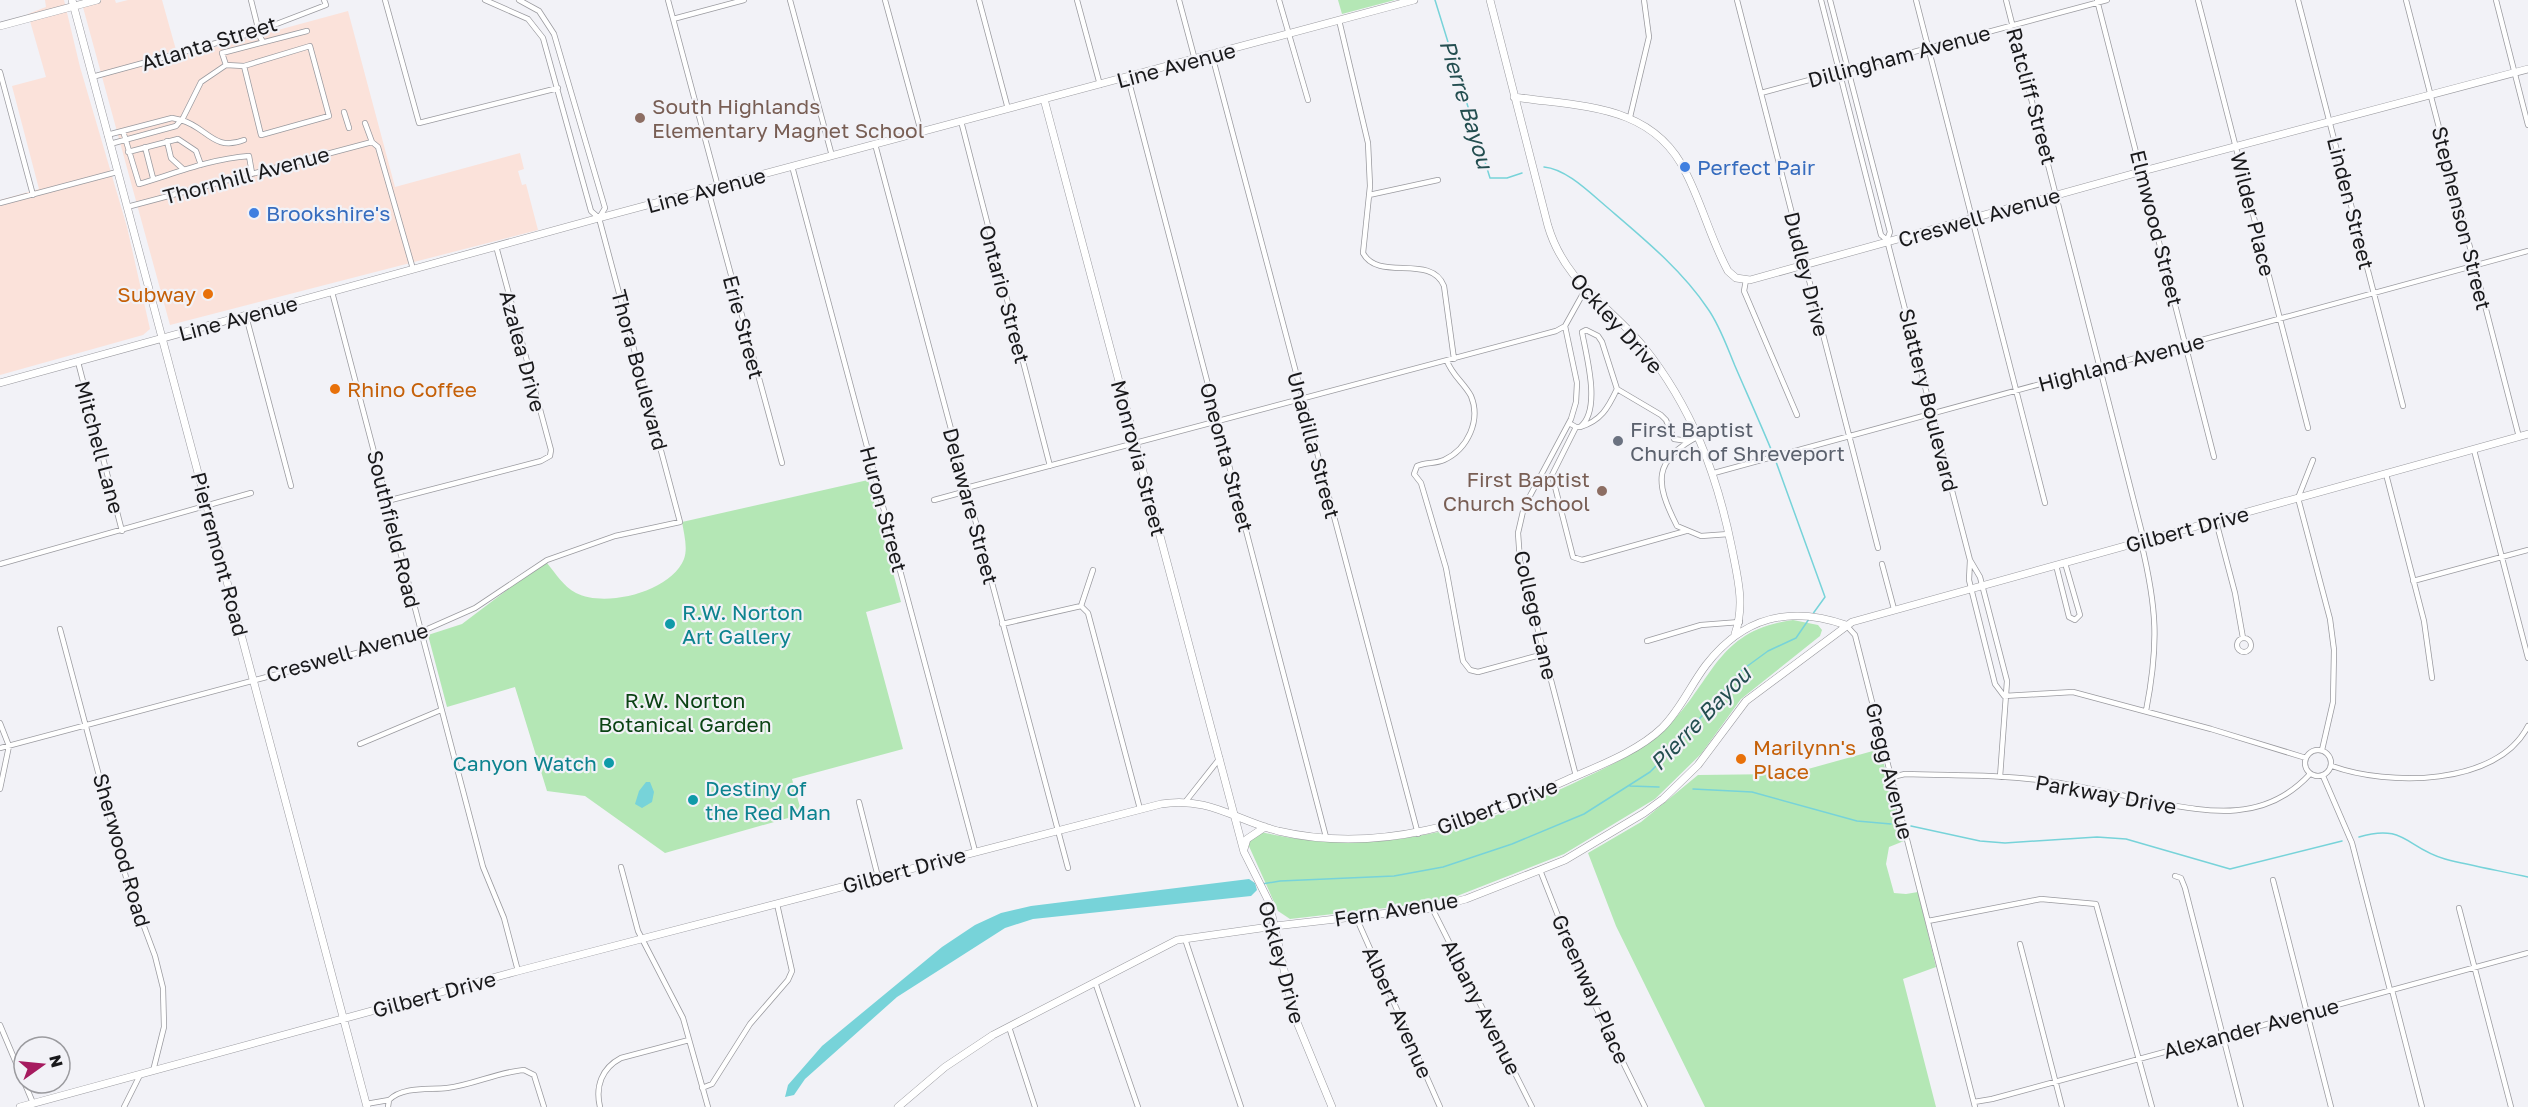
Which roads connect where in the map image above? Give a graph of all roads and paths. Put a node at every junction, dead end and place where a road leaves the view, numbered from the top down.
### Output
1 (97, 0) edge
2 (251, 0) edge
3 (385, 0) edge
4 (485, 0) edge
5 (519, 0) edge
6 (668, 0) edge
7 (744, 0) edge
8 (790, 0) edge
9 (885, 0) edge
10 (979, 0) edge
11 (1077, 0) edge
12 (1179, 0) edge
13 (1279, 0) edge
14 (1414, 0) edge
15 (1490, 0) edge
16 (1644, 0) edge
17 (1737, 0) edge
18 (1821, 0) edge
19 (1830, 0) edge
20 (1916, 0) edge
21 (2006, 0) edge
22 (2108, 0) edge
23 (2198, 0) edge
24 (2298, 0) edge
25 (2406, 0) edge
26 (2496, 0) edge
27 (2097, 1) edge
28 (73, 3) edge
29 (325, 3) edge
30 (674, 19) junction
31 (1339, 20) junction
32 (0, 26) edge
33 (2013, 26) junction
34 (256, 30) junction
35 (307, 31) dead end
36 (1288, 34) junction
37 (263, 42) junction
38 (1928, 48) junction
39 (1212, 55) junction
40 (1195, 60) junction
41 (226, 65) junction
42 (244, 66) junction
43 (2528, 69) edge
44 (1848, 70) junction
45 (0, 72) edge
46 (1839, 72) junction
47 (2514, 73) junction
48 (92, 77) junction
49 (1128, 78) junction
50 (1100, 85) junction
51 (558, 88) junction
52 (1761, 93) junction
53 (2430, 95) junction
54 (1514, 97) junction
55 (1044, 99) junction
56 (1308, 100) dead end
57 (1008, 109) junction
58 (344, 112) dead end
59 (1630, 117) junction
60 (182, 120) junction
61 (961, 121) junction
62 (365, 123) dead end
63 (2330, 123) junction
64 (2528, 125) edge
65 (349, 128) dead end
66 (123, 130) junction
67 (921, 132) junction
68 (107, 135) junction
69 (125, 140) junction
70 (244, 140) dead end
71 (167, 141) junction
72 (372, 142) junction
73 (110, 144) junction
74 (875, 144) junction
75 (145, 147) junction
76 (2236, 148) junction
77 (129, 152) junction
78 (832, 156) junction
79 (201, 165) junction
80 (792, 166) junction
81 (183, 169) junction
82 (2143, 171) junction
83 (117, 172) junction
84 (252, 173) junction
85 (153, 178) junction
86 (1438, 180) dead end
87 (718, 187) junction
88 (708, 190) junction
89 (33, 195) junction
90 (1369, 195) junction
91 (2058, 195) junction
92 (0, 203) edge
93 (127, 207) junction
94 (599, 218) junction
95 (1972, 219) junction
96 (1887, 241) junction
97 (496, 246) junction
98 (2528, 251) edge
99 (2474, 265) junction
100 (1805, 266) junction
101 (413, 269) junction
102 (1746, 280) junction
103 (1585, 290) junction
104 (332, 292) junction
105 (2374, 293) junction
106 (246, 316) junction
107 (2280, 319) junction
108 (1565, 326) junction
109 (162, 339) junction
110 (2186, 345) junction
111 (1454, 359) junction
112 (1447, 361) junction
113 (78, 362) junction
114 (2100, 368) junction
115 (0, 383) edge
116 (1617, 389) junction
117 (2016, 391) junction
118 (1303, 399) junction
119 (2403, 406) dead end
120 (1932, 414) junction
121 (1797, 415) dead end
122 (1218, 422) junction
123 (1569, 423) junction
124 (1578, 427) junction
125 (2308, 428) dead end
126 (2528, 434) edge
127 (1699, 435) junction
128 (1849, 436) junction
129 (2518, 437) junction
130 (1674, 439) junction
131 (1688, 441) junction
132 (1136, 444) junction
133 (2474, 450) junction
134 (1668, 456) junction
135 (2214, 457) dead end
136 (2313, 460) dead end
137 (782, 463) dead end
138 (1050, 466) junction
139 (1714, 473) junction
140 (2386, 474) junction
141 (291, 486) dead end
142 (967, 490) junction
143 (251, 493) dead end
144 (2298, 498) junction
145 (934, 500) dead end
146 (387, 501) junction
147 (2045, 503) dead end
148 (207, 506) junction
149 (2216, 521) junction
150 (680, 522) joint
151 (122, 531) junction
152 (1686, 531) junction
153 (1729, 534) junction
154 (2142, 541) junction
155 (1878, 548) dead end
156 (2528, 550) edge
157 (2502, 557) junction
158 (1970, 560) junction
159 (2065, 562) junction
160 (0, 563) edge
161 (1882, 564) dead end
162 (2056, 565) junction
163 (1093, 570) dead end
164 (2413, 581) junction
165 (1982, 585) junction
166 (1971, 588) junction
167 (1081, 606) junction
168 (1894, 609) junction
169 (1740, 622) junction
170 (1002, 624) junction
171 (1846, 625) junction
172 (60, 629) dead end
173 (421, 631) junction
174 (1736, 634) junction
175 (2242, 638) dead end
176 (1647, 641) dead end
177 (1544, 654) junction
178 (2528, 658) edge
179 (2432, 678) dead end
180 (254, 680) junction
181 (2004, 696) junction
182 (441, 710) junction
183 (2146, 711) junction
184 (0, 723) edge
185 (87, 724) junction
186 (2528, 726) edge
187 (360, 744) dead end
188 (9, 746) junction
189 (0, 748) edge
190 (2322, 750) junction
191 (1220, 758) junction
192 (2306, 758) junction
193 (2331, 766) junction
194 (2310, 774) junction
195 (1576, 776) junction
196 (2324, 776) junction
197 (1892, 777) junction
198 (2000, 777) junction
199 (0, 789) edge
200 (1186, 801) junction
201 (859, 802) dead end
202 (1140, 808) junction
203 (1235, 816) junction
204 (1264, 827) junction
205 (1057, 830) junction
206 (1418, 834) junction
207 (1326, 837) junction
208 (975, 851) junction
209 (1244, 852) junction
210 (621, 867) dead end
211 (1068, 868) dead end
212 (1540, 870) junction
213 (2175, 876) dead end
214 (878, 877) junction
215 (2273, 880) dead end
216 (777, 904) junction
217 (1432, 908) junction
218 (2459, 908) dead end
219 (1356, 916) junction
220 (1928, 921) junction
221 (1275, 926) junction
222 (1185, 938) junction
223 (643, 939) junction
224 (2020, 944) dead end
225 (2528, 953) edge
226 (2475, 968) junction
227 (518, 971) junction
228 (1095, 982) junction
229 (2391, 990) junction
230 (2307, 1012) junction
231 (344, 1018) junction
232 (0, 1025) edge
233 (1008, 1026) junction
234 (2222, 1035) junction
235 (689, 1040) junction
236 (2139, 1058) junction
237 (153, 1071) junction
238 (140, 1075) junction
239 (2055, 1081) junction
240 (702, 1088) junction
241 (388, 1100) junction
242 (905, 1100) junction
243 (33, 1103) junction
244 (1975, 1104) edge
245 (367, 1105) edge
246 (20, 1107) edge
247 (124, 1107) edge
248 (388, 1107) edge
249 (544, 1107) edge
250 (600, 1107) edge
251 (708, 1107) edge
252 (897, 1107) edge
253 (912, 1107) edge
254 (1035, 1107) edge
255 (1138, 1107) edge
256 (1241, 1107) edge
257 (1332, 1107) edge
258 (1440, 1107) edge
259 (1532, 1107) edge
260 (1644, 1107) edge
261 (2062, 1107) edge
262 (2152, 1107) edge
263 (2241, 1107) edge
264 (2331, 1107) edge
265 (2422, 1107) edge
266 (2511, 1107) edge

1 - 28 street
2 - 34 street
3 - 51 street
4 - 51 street, Thora Boulevard
5 - 94 street, Thora Boulevard
6 - 30 street
7 - 30 street
8 - 78 street
9 - 67 street
10 - 57 street
11 - 50 street
12 - 40 street
13 - 36 street
14 - 31 street, Line Avenue
15 - 54 street, Ockley Drive
16 - 59 street
17 - 52 street, Dudley Drive
18 - 46 street, Slattery Boulevard
19 - 44 street, Slattery Boulevard
20 - 38 street
21 - 33 street, Ratcliff Street
22 - 27 street, Dillingham Avenue
23 - 76 street, Wilder Place
24 - 63 street, Linden Street
25 - 53 street, Stephenson Street
26 - 47 street
27 - 33 street, Dillingham Avenue
27 - 82 street, Elmwood Street
28 - 32 street
28 - 48 street, Pierremont Road
29 - 34 street, Atlanta Street
30 - 87 street
31 - 36 street, Line Avenue
31 - 90 street
33 - 38 street, Dillingham Avenue
33 - 91 street, Ratcliff Street
34 - 37 street
34 - 48 street, Atlanta Street
35 - 37 street
36 - 39 street, Line Avenue
36 - 56 street
37 - 41 street
38 - 44 street, Dillingham Avenue
38 - 95 street
39 - 40 street, Line Avenue
39 - 118 street, Unadilla Street
40 - 49 street, Line Avenue
41 - 42 street
41 - 60 street
42 - 42 street
43 - 47 street, Creswell Avenue
44 - 46 street, Dillingham Avenue
44 - 96 street, Slattery Boulevard
45 - 89 street
46 - 52 street, Dillingham Avenue
46 - 96 street, Slattery Boulevard
47 - 53 street, Creswell Avenue
47 - 64 street
48 - 68 street, Pierremont Road
49 - 50 street, Line Avenue
49 - 122 street, Oneonta Street
50 - 55 street, Line Avenue
51 - 94 street, Thora Boulevard
52 - 100 street, Dudley Drive
53 - 63 street, Creswell Avenue
53 - 99 street, Stephenson Street
54 - 59 street
54 - 103 street, Ockley Drive
55 - 57 street, Line Avenue
55 - 132 street, Monrovia Street
57 - 61 street, Line Avenue
58 - 65 street
59 - 102 street
60 - 66 street
60 - 69 street
60 - 70 street
61 - 67 street, Line Avenue
61 - 138 street, Ontario Street
62 - 72 street
63 - 76 street, Creswell Avenue
63 - 105 street, Linden Street
66 - 68 street
66 - 69 street
67 - 74 street, Line Avenue
68 - 73 street, Pierremont Road
69 - 73 street
69 - 77 street
71 - 75 street
71 - 79 street
71 - 81 street
72 - 84 street, Thornhill Avenue
72 - 101 street
73 - 83 street, Pierremont Road
74 - 78 street, Line Avenue
74 - 142 street, Delaware Street
75 - 77 street
75 - 85 street
76 - 82 street, Creswell Avenue
76 - 107 street, Wilder Place
77 - 85 street
78 - 80 street, Line Avenue
79 - 81 street
79 - 84 street
80 - 87 street, Line Avenue
80 - 208 street, Huron Street
81 - 85 street
82 - 91 street, Creswell Avenue
82 - 110 street, Elmwood Street
83 - 89 street
83 - 93 street, Pierremont Road
84 - 93 street, Thornhill Avenue
86 - 90 street
87 - 88 street, Line Avenue
88 - 94 street, Line Avenue
88 - 137 street, Erie Street
89 - 92 street
90 - 111 street
91 - 95 street, Creswell Avenue
91 - 114 street, Ratcliff Street
93 - 109 street, Pierremont Road
94 - 97 street, Line Avenue
94 - 150 street, Thora Boulevard
95 - 96 street, Creswell Avenue
95 - 117 street
96 - 100 street, Creswell Avenue
96 - 120 street, Slattery Boulevard
97 - 101 street, Line Avenue
97 - 146 street, Azalea Drive
98 - 99 street, Highland Avenue
99 - 105 street, Highland Avenue
99 - 129 street, Stephenson Street
100 - 102 street, Creswell Avenue
100 - 128 street, Dudley Drive
101 - 104 street, Line Avenue
102 - 121 street
103 - 108 street
103 - 127 street, Ockley Drive
104 - 106 street, Line Avenue
104 - 146 street, Southfield Road
105 - 107 street, Highland Avenue
105 - 119 street, Linden Street
106 - 109 street, Line Avenue
106 - 141 street
107 - 110 street, Highland Avenue
107 - 125 street, Wilder Place
108 - 111 street
108 - 123 street, College Lane
109 - 113 street, Line Avenue
109 - 148 street, Pierremont Road
110 - 114 street, Highland Avenue
110 - 135 street, Elmwood Street
111 - 112 street
112 - 118 street
112 - 177 street
113 - 115 street, Line Avenue
113 - 151 street, Mitchell Lane
114 - 117 street, Highland Avenue
114 - 154 street, Ratcliff Street
116 - 124 street
116 - 124 street
116 - 130 street
117 - 120 street, Highland Avenue
117 - 147 street
118 - 122 street
118 - 206 street, Unadilla Street
120 - 128 street, Highland Avenue
120 - 158 street, Slattery Boulevard
122 - 132 street
122 - 207 street, Oneonta Street
123 - 124 street
123 - 177 street, College Lane
124 - 152 street
126 - 129 street, Gilbert Drive
127 - 131 street
127 - 139 street, Ockley Drive
128 - 139 street, Highland Avenue
128 - 155 street, Dudley Drive
129 - 133 street, Gilbert Drive
130 - 131 street
130 - 134 street
131 - 134 street
132 - 138 street
132 - 191 street, Monrovia Street
133 - 140 street, Gilbert Drive
133 - 157 street
134 - 152 street
136 - 144 street
138 - 142 street
139 - 153 street, Ockley Drive
140 - 144 street, Gilbert Drive
140 - 164 street
142 - 145 street
142 - 170 street, Delaware Street
143 - 148 street
144 - 149 street, Gilbert Drive
144 - 190 street
146 - 173 street, Southfield Road
148 - 151 street
148 - 180 street, Pierremont Road
149 - 154 street, Gilbert Drive
149 - 175 street
150 - 173 street, Creswell Avenue
151 - 160 street
152 - 153 street
153 - 169 street, Ockley Drive
154 - 159 street, Gilbert Drive
154 - 183 street, Ratcliff Street
156 - 157 street
157 - 164 street
157 - 178 street
158 - 165 street, Slattery Boulevard
158 - 166 street, Slattery Boulevard
159 - 162 street, Gilbert Drive
159 - 162 street
161 - 168 street
162 - 165 street, Gilbert Drive
163 - 167 street
164 - 179 street
165 - 166 street, Gilbert Drive
165 - 181 street, Slattery Boulevard
166 - 168 street, Gilbert Drive
166 - 181 street, Slattery Boulevard
167 - 170 street
167 - 202 street
168 - 171 street, Gilbert Drive
169 - 174 street, Ockley Drive
169 - 176 street
170 - 205 street, Delaware Street
171 - 174 street
171 - 197 street, Gregg Avenue
171 - 212 street, Fern Avenue
172 - 185 street, Sherwood Road
173 - 180 street, Creswell Avenue
173 - 182 street, Southfield Road
174 - 195 street, Gilbert Drive
177 - 195 street, College Lane
180 - 185 street, Creswell Avenue
180 - 231 street, Pierremont Road
181 - 183 street
181 - 198 street, Slattery Boulevard
182 - 187 street
182 - 227 street, Southfield Road
183 - 192 street
184 - 188 street
185 - 188 street, Creswell Avenue
185 - 237 street, Sherwood Road
186 - 193 street
188 - 189 street, Creswell Avenue
188 - 199 street
190 - 192 street
190 - 193 street
191 - 200 street
191 - 203 street, Monrovia Street
192 - 194 street
193 - 196 street
194 - 196 street
194 - 198 street, Parkway Drive
195 - 206 street, Gilbert Drive
196 - 229 street
197 - 198 street, Parkway Drive
197 - 220 street, Gregg Avenue
200 - 202 street, Gilbert Drive
200 - 203 street, Gilbert Drive
201 - 214 street
202 - 205 street, Gilbert Drive
203 - 204 street, Gilbert Drive
203 - 209 street, Ockley Drive
204 - 207 street, Gilbert Drive
204 - 209 street
205 - 208 street, Gilbert Drive
205 - 211 street, Delaware Street
206 - 207 street, Gilbert Drive
208 - 214 street, Gilbert Drive
209 - 221 street, Ockley Drive
210 - 223 street
212 - 217 street, Fern Avenue
212 - 260 street, Greenway Place
213 - 234 street
214 - 216 street, Gilbert Drive
215 - 230 street
216 - 223 street, Gilbert Drive
216 - 240 street
217 - 219 street, Fern Avenue
217 - 259 street, Albany Avenue
218 - 226 street
219 - 221 street, Fern Avenue
219 - 258 street, Albert Avenue
220 - 236 street
220 - 244 street, Gregg Avenue
221 - 222 street, Fern Avenue
221 - 257 street, Ockley Drive
222 - 228 street, Fern Avenue
222 - 256 street
223 - 227 street, Gilbert Drive
223 - 235 street
224 - 239 street
225 - 226 street, Alexander Avenue
226 - 229 street, Alexander Avenue
226 - 266 street
227 - 231 street, Gilbert Drive
228 - 233 street, Fern Avenue
228 - 255 street
229 - 230 street, Alexander Avenue
229 - 265 street
230 - 234 street, Alexander Avenue
230 - 264 street
231 - 237 street, Gilbert Drive
231 - 245 street, Pierremont Road
232 - 243 street
233 - 242 street, Fern Avenue
233 - 254 street
234 - 236 street, Alexander Avenue
234 - 263 street
235 - 240 street
235 - 250 street
236 - 239 street, Alexander Avenue
236 - 262 street
237 - 238 street, Gilbert Drive
238 - 243 street, Gilbert Drive
238 - 247 street
239 - 244 street, Alexander Avenue
239 - 261 street
240 - 251 street
241 - 245 street
241 - 248 street
241 - 249 street
242 - 252 street, Fern Avenue
242 - 253 street
243 - 246 street, Gilbert Drive

